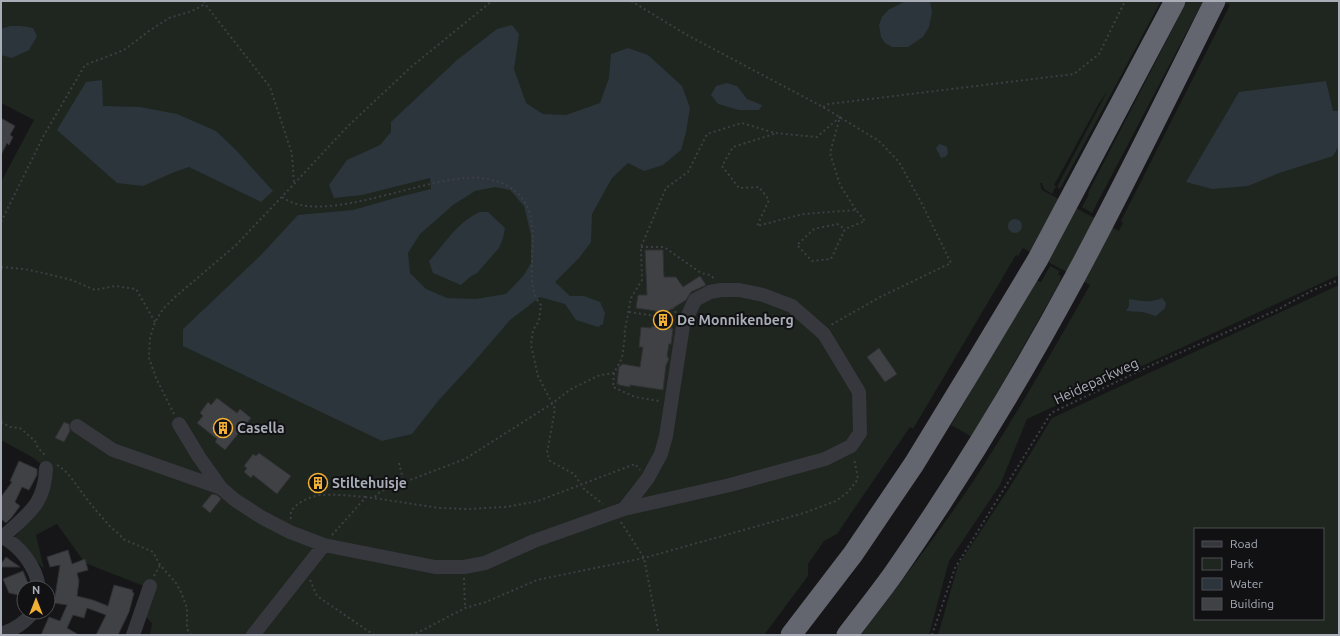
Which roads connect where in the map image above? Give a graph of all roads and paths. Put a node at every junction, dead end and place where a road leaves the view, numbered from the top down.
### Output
1 (492, 1) edge
2 (631, 1) edge
3 (1125, 1) edge
4 (1175, 1) edge
5 (1215, 1) edge
6 (205, 2) edge
7 (823, 107) junction
8 (840, 117) junction
9 (775, 133) junction
10 (294, 184) junction
11 (282, 197) junction
12 (856, 210) junction
13 (1, 222) edge
14 (845, 229) junction
15 (641, 247) junction
16 (1, 268) edge
17 (1339, 280) edge
18 (721, 290) junction
19 (629, 312) junction
20 (655, 316) dead end
21 (155, 322) junction
22 (824, 334) junction
23 (614, 373) junction
24 (671, 402) junction
25 (553, 403) junction
26 (1, 422) edge
27 (179, 424) joint
28 (77, 426) dead end
29 (851, 446) junction
30 (50, 463) junction
31 (399, 463) dead end
32 (648, 478) junction
33 (404, 483) junction
34 (580, 484) junction
35 (221, 488) junction
36 (366, 497) junction
37 (375, 497) junction
38 (620, 511) junction
39 (290, 532) junction
40 (2, 537) edge
41 (324, 545) junction
42 (644, 558) junction
43 (464, 567) junction
44 (306, 570) junction
45 (38, 580) edge
46 (150, 586) dead end
47 (465, 608) junction
48 (27, 620) edge
49 (21, 630) edge
50 (1, 634) edge
51 (133, 635) edge
52 (191, 635) edge
53 (253, 635) edge
54 (374, 635) edge
55 (410, 635) edge
56 (659, 635) edge
57 (791, 635) edge
58 (847, 635) edge
59 (932, 635) edge

1 - 10 path
2 - 7 path
3 - 7 path
4 - 57 highway
5 - 58 highway
6 - 10 path
6 - 13 path
7 - 8 path
8 - 9 path
8 - 12 path
8 - 22 path
9 - 12 path
9 - 15 path
10 - 11 path
11 - 21 path
11 - 25 path
12 - 14 path
14 - 14 path
15 - 18 path
15 - 19 path
16 - 21 path
17 - 59 path, Heideparkweg
18 - 22 street
18 - 24 street
19 - 20 path
19 - 23 path
21 - 27 path
22 - 29 street
23 - 24 path
23 - 25 path
24 - 32 street
25 - 33 path
25 - 34 path
26 - 30 path
27 - 35 street
28 - 35 street
29 - 38 street
29 - 42 path
30 - 40 street
30 - 52 path
31 - 33 path
32 - 34 path
32 - 38 street
33 - 37 path
34 - 37 path
34 - 38 path
35 - 39 street
36 - 37 path
36 - 39 path
36 - 41 path
38 - 42 path
38 - 43 street
39 - 41 street
40 - 45 street
41 - 43 street
41 - 44 street
42 - 47 path
42 - 56 path
43 - 47 path
44 - 53 street
44 - 54 path
46 - 51 street
47 - 55 path
48 - 49 street
49 - 50 street

